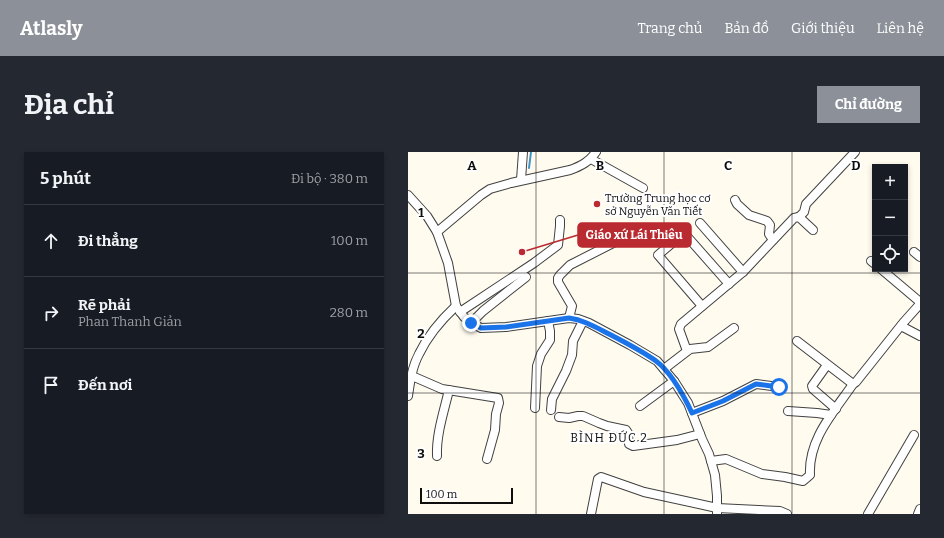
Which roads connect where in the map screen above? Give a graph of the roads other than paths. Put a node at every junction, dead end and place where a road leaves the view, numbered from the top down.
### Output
1 (523, 152) edge
2 (596, 152) edge
3 (855, 152) edge
4 (591, 159) junction
5 (521, 180) junction
6 (642, 188) dead end
7 (408, 195) edge
8 (735, 200) dead end
9 (799, 217) junction
10 (560, 220) dead end
11 (700, 223) dead end
12 (813, 230) dead end
13 (437, 232) junction
14 (629, 235) dead end
15 (774, 240) junction
16 (743, 272) junction
17 (884, 272) edge
18 (526, 277) dead end
19 (729, 284) junction
20 (920, 303) edge
21 (702, 306) junction
22 (458, 309) junction
23 (569, 318) junction
24 (548, 321) junction
25 (583, 321) junction
26 (471, 323) junction
27 (901, 326) junction
28 (734, 328) dead end
29 (920, 336) edge
30 (797, 341) dead end
31 (687, 351) junction
32 (827, 365) junction
33 (664, 368) junction
34 (412, 376) junction
35 (674, 380) junction
36 (853, 384) junction
37 (779, 387) dead end
38 (449, 390) junction
39 (408, 394) edge
40 (640, 406) dead end
41 (535, 408) dead end
42 (551, 410) dead end
43 (788, 412) dead end
44 (834, 412) junction
45 (692, 413) junction
46 (559, 417) dead end
47 (700, 434) junction
48 (914, 435) dead end
49 (437, 456) dead end
50 (487, 459) dead end
51 (711, 461) junction
52 (920, 509) edge
53 (717, 511) edge
54 (591, 514) edge
55 (787, 514) edge
56 (868, 514) edge
57 (918, 514) edge

1 - 5 street
2 - 4 street
3 - 9 street
4 - 5 street
4 - 6 street
5 - 13 street
7 - 13 street
8 - 15 street
9 - 12 street
9 - 15 street
10 - 22 street
11 - 16 street
13 - 22 street
14 - 23 street
15 - 16 street
16 - 19 street
17 - 20 street
18 - 26 street
19 - 21 street
19 - 21 street
20 - 27 street
21 - 31 street
22 - 26 street
22 - 34 street
23 - 24 street
23 - 25 street
24 - 26 street
24 - 41 street
25 - 33 street
25 - 42 street
27 - 29 street
27 - 36 street
28 - 31 street
30 - 32 street
31 - 33 street
32 - 36 street
32 - 44 street
33 - 35 street
34 - 38 street
34 - 39 street
35 - 40 street
35 - 45 street
36 - 44 street
37 - 45 street
38 - 49 street
38 - 50 street
43 - 44 street
44 - 51 street
45 - 47 street
46 - 47 street
47 - 51 street
48 - 56 street
51 - 53 street
52 - 57 street
53 - 54 street
53 - 55 street

